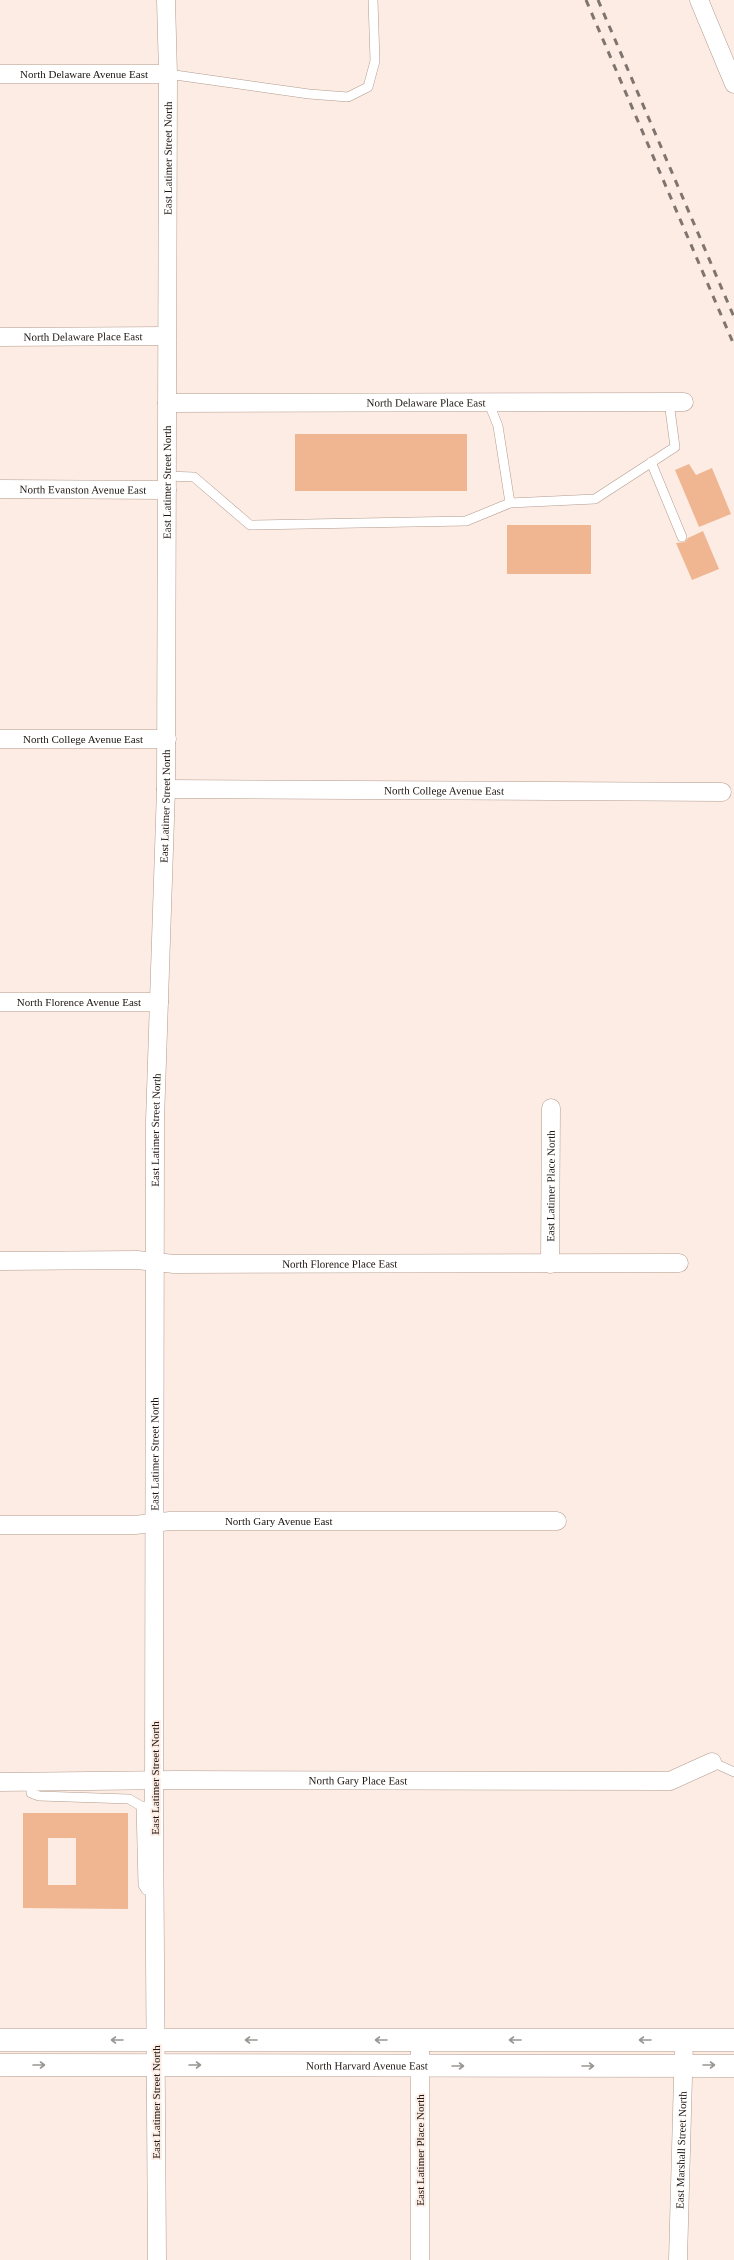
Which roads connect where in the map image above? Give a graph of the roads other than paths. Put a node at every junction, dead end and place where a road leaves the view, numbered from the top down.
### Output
1 (166, 0) edge
2 (373, 0) edge
3 (699, 0) edge
4 (0, 74) edge
5 (168, 74) junction
6 (734, 84) edge
7 (167, 336) junction
8 (0, 337) edge
9 (488, 401) junction
10 (677, 402) joint
11 (167, 403) junction
12 (651, 462) junction
13 (167, 483) junction
14 (0, 489) edge
15 (510, 503) junction
16 (682, 537) dead end
17 (0, 739) edge
18 (167, 739) junction
19 (166, 789) junction
20 (722, 792) dead end
21 (0, 1002) edge
22 (159, 1002) junction
23 (551, 1108) dead end
24 (0, 1261) edge
25 (155, 1262) junction
26 (679, 1263) dead end
27 (550, 1264) junction
28 (557, 1521) dead end
29 (154, 1523) junction
30 (0, 1525) edge
31 (712, 1762) joint
32 (734, 1772) edge
33 (154, 1780) junction
34 (0, 1782) edge
35 (31, 1782) junction
36 (148, 1806) junction
37 (0, 2040) edge
38 (156, 2040) junction
39 (420, 2040) junction
40 (684, 2040) junction
41 (734, 2040) edge
42 (0, 2065) edge
43 (156, 2065) junction
44 (684, 2065) junction
45 (419, 2066) junction
46 (734, 2066) edge
47 (157, 2260) edge
48 (420, 2260) edge
49 (678, 2260) edge

1 - 5 street, East Latimer Street North
2 - 5 lane
3 - 6 street
4 - 5 street, North Delaware Avenue East
5 - 7 street, East Latimer Street North
7 - 8 street, North Delaware Place East
7 - 11 street, East Latimer Street North
9 - 10 street, North Delaware Place East
9 - 11 street, North Delaware Place East
9 - 15 lane
10 - 12 lane
11 - 13 street, East Latimer Street North
12 - 15 lane
12 - 16 lane
13 - 14 street, North Evanston Avenue East
13 - 15 lane
13 - 18 street, East Latimer Street North
17 - 18 street, North College Avenue East
18 - 19 street, East Latimer Street North
19 - 20 street, North College Avenue East
19 - 22 street, East Latimer Street North
21 - 22 street, North Florence Avenue East
22 - 25 street, East Latimer Street North
23 - 27 street, East Latimer Place North
24 - 25 street, North Florence Place East
25 - 27 street, North Florence Place East
25 - 29 street, East Latimer Street North
26 - 27 street, North Florence Place East
28 - 29 street, North Gary Avenue East
29 - 30 street, North Gary Avenue East
29 - 33 street, East Latimer Street North
31 - 32 lane
31 - 33 street, North Gary Place East
33 - 35 street, North Gary Place East
33 - 36 street, East Latimer Street North
34 - 35 street, North Gary Place East
35 - 36 lane
36 - 38 street, East Latimer Street North
38 -> 37 main road
39 -> 38 main road
38 - 43 street, East Latimer Street North
40 -> 39 main road
39 - 45 street, East Latimer Place North
40 - 41 main road
40 - 44 street, East Marshall Street North
42 -> 43 main road, North Harvard Avenue East
43 -> 45 main road, North Harvard Avenue East
43 - 47 street, East Latimer Street North
45 -> 44 main road, North Harvard Avenue East
44 -> 46 main road, North Harvard Avenue East
44 - 49 street, East Marshall Street North
45 - 48 street, East Latimer Place North

